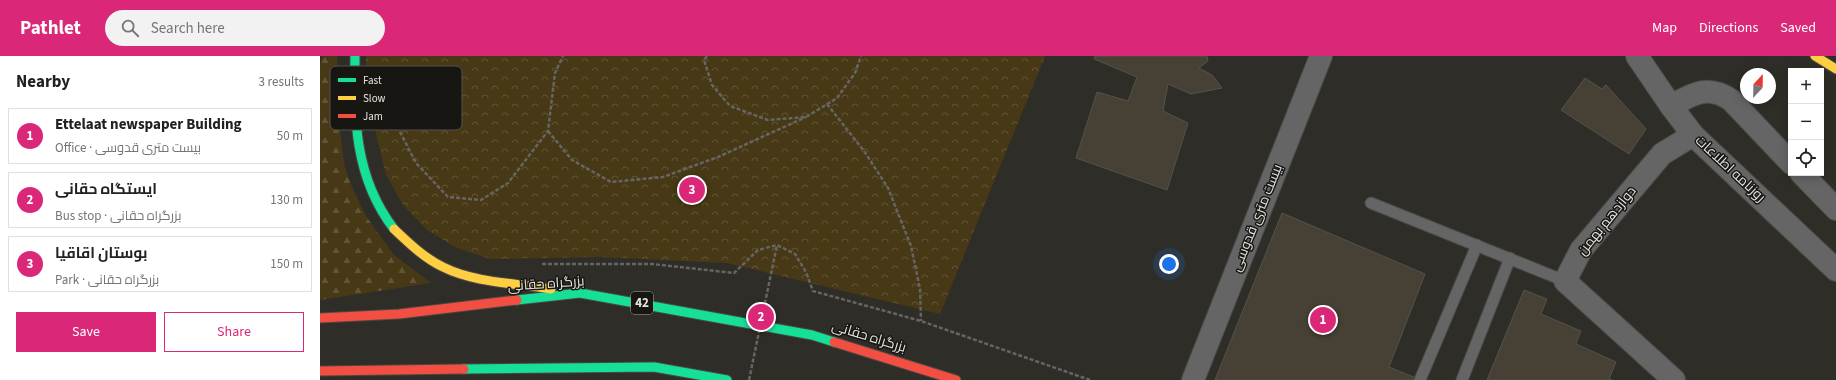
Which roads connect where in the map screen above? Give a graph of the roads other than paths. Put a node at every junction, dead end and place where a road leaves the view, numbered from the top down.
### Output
1 (355, 56) edge
2 (1321, 56) edge
3 (1637, 56) edge
4 (1815, 56) edge
5 (355, 66) edge
6 (1836, 69) edge
7 (1671, 106) junction
8 (357, 130) edge
9 (1693, 135) junction
10 (1788, 160) edge
11 (1804, 176) edge
12 (1371, 203) dead end
13 (1836, 210) edge
14 (1478, 245) junction
15 (1510, 258) junction
16 (1836, 270) edge
17 (1565, 281) junction
18 (580, 293) junction
19 (320, 318) edge
20 (320, 371) edge
21 (727, 380) edge
22 (956, 380) edge
23 (1193, 380) edge
24 (1420, 380) edge
25 (1462, 380) edge
26 (1674, 380) edge

1 - 5 main road
2 - 23 street, بیست متری قدوسی
3 - 7 street, روزنامه اطلاعات
4 - 6 main road
7 - 9 street, روزنامه اطلاعات
7 - 10 street
8 - 18 main road
9 - 16 street, روزنامه اطلاعات
9 - 17 street, دوازدهم بهمن
11 - 13 street
12 - 14 lane
14 - 15 lane
14 - 24 lane
15 - 17 lane
15 - 25 lane
17 - 26 street
18 - 19 main road, بزرگراه حقانی / 42
18 - 22 main road, بزرگراه حقانی / 42
20 - 21 main road

